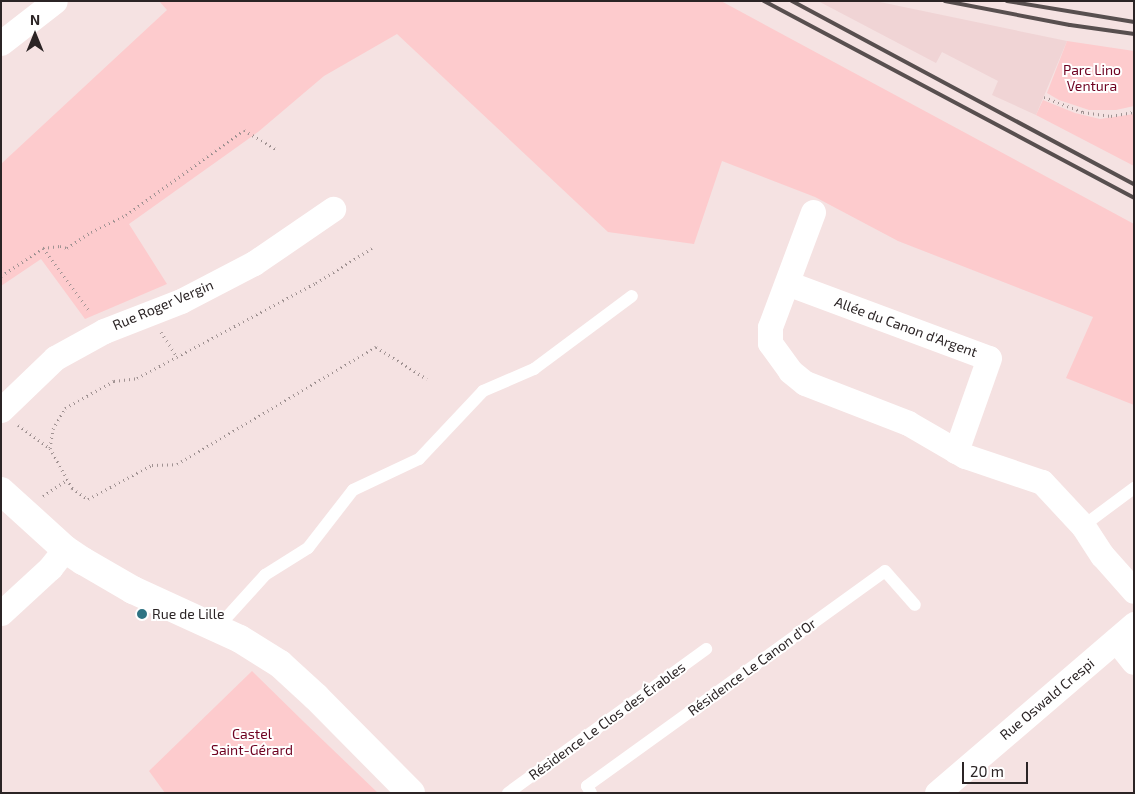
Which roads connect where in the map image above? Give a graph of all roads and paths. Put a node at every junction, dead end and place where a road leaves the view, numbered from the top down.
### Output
1 (55, 1) edge
2 (1, 43) edge
3 (1044, 98) dead end
4 (1134, 112) edge
5 (277, 150) dead end
6 (333, 209) dead end
7 (814, 212) dead end
8 (43, 248) junction
9 (372, 248) dead end
10 (1, 276) edge
11 (787, 283) junction
12 (632, 296) dead end
13 (104, 331) junction
14 (427, 379) dead end
15 (5, 414) edge
16 (50, 448) junction
17 (956, 451) junction
18 (1134, 488) edge
19 (1, 491) edge
20 (1083, 526) junction
21 (65, 549) junction
22 (1134, 591) edge
23 (915, 606) dead end
24 (1, 613) edge
25 (218, 628) junction
26 (1125, 632) edge
27 (706, 649) dead end
28 (1134, 662) edge
29 (411, 793) edge
30 (508, 793) edge
31 (592, 793) edge
32 (937, 793) edge

1 - 2 street
3 - 4 path
5 - 8 path
6 - 13 street, Rue Roger Vergin
7 - 11 street
8 - 10 path
8 - 13 path
9 - 16 path
11 - 17 street
11 - 17 street, Allée du Canon d'Argent
12 - 25 lane
13 - 15 street, Rue Roger Vergin
14 - 16 path
15 - 16 path
17 - 20 street
18 - 20 lane
19 - 21 street
20 - 22 street
21 - 24 street
21 - 25 street
23 - 31 lane, Résidence Le Canon d'Or
25 - 29 street
26 - 28 street
26 - 32 street, Rue Oswald Crespi
27 - 30 lane, Résidence Le Clos des Érables

